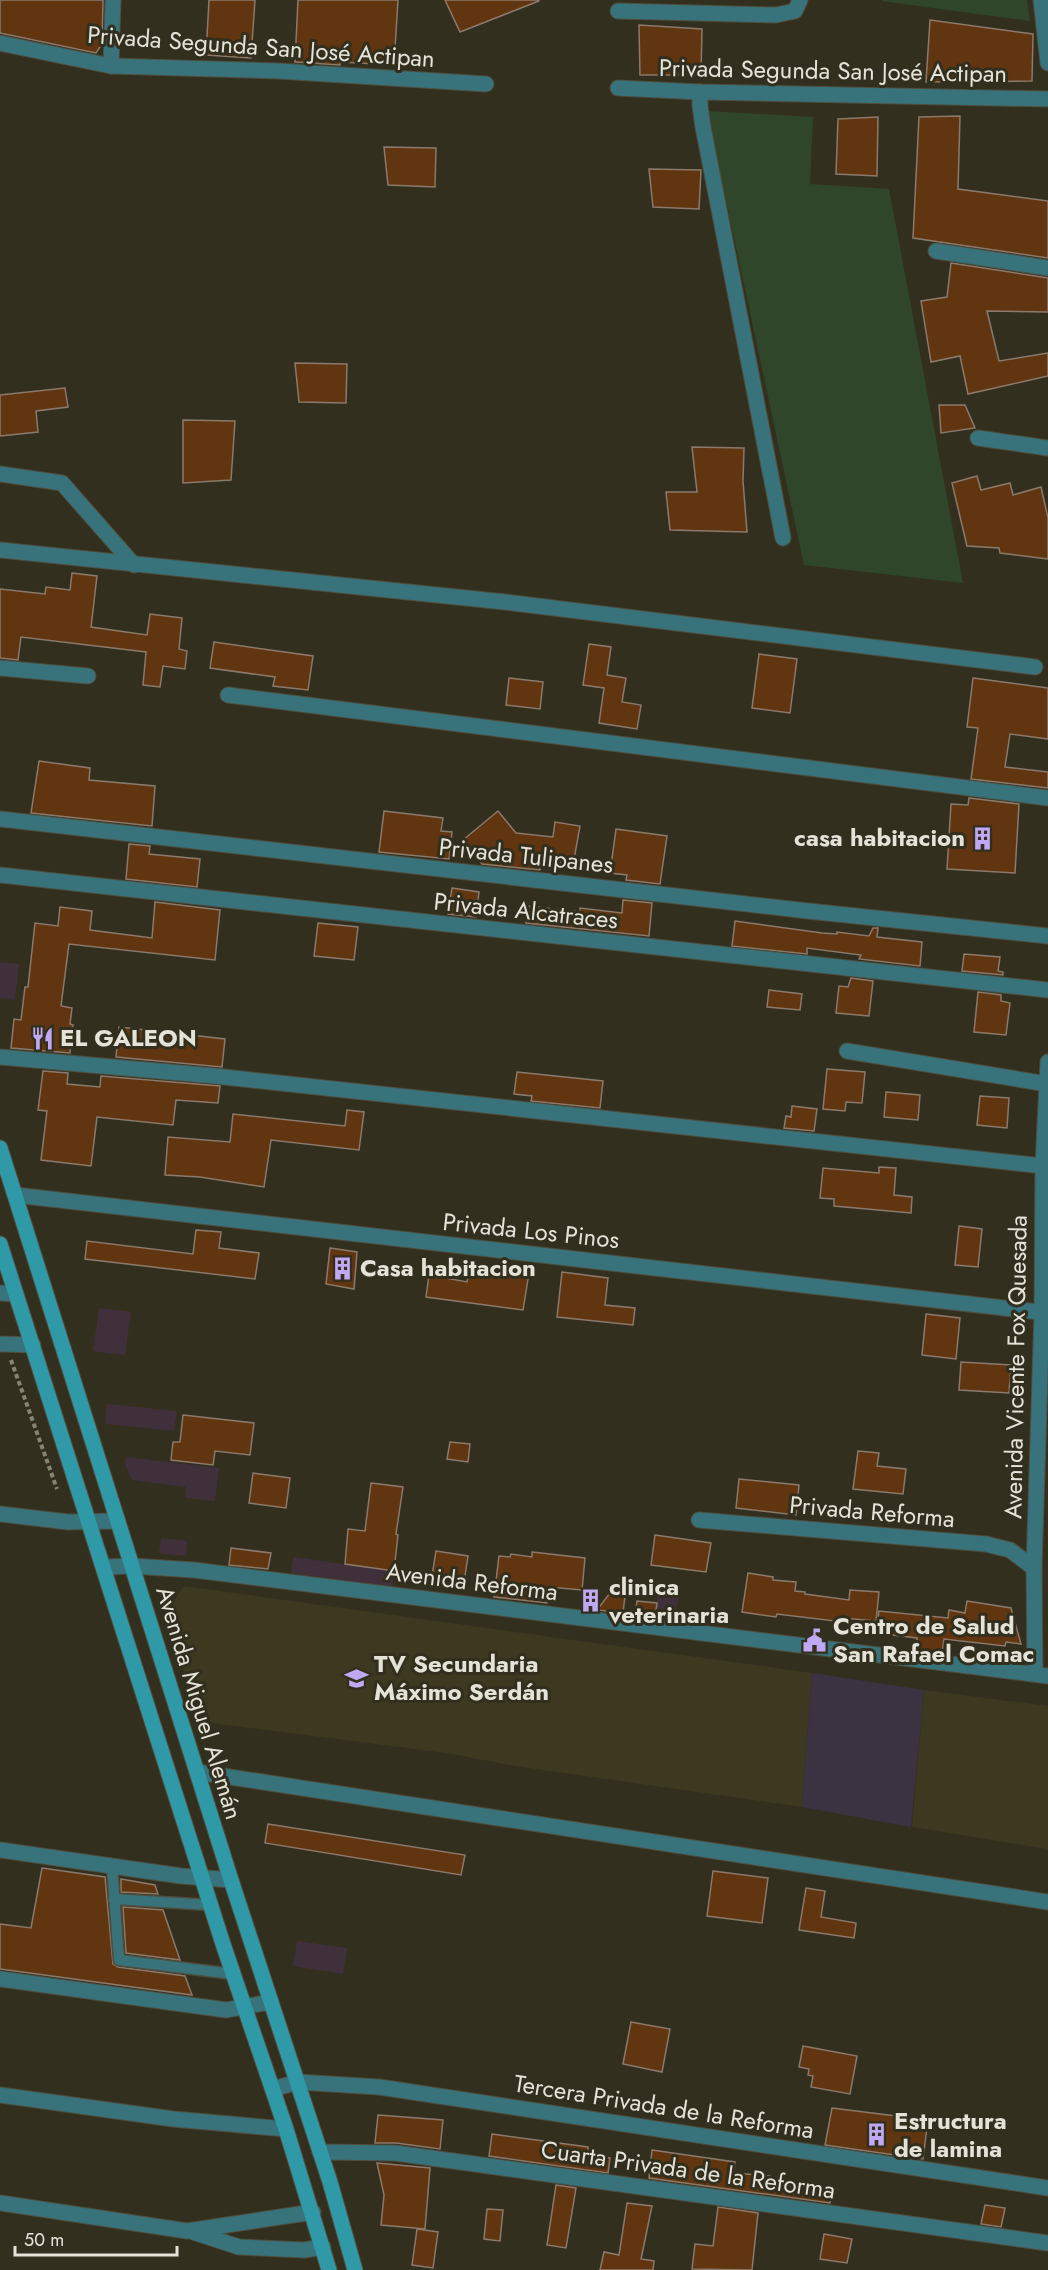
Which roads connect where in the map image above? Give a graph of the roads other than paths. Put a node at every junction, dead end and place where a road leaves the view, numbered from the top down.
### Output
1 (113, 0) edge
2 (800, 0) edge
3 (1041, 0) edge
4 (685, 6) edge
5 (618, 11) dead end
6 (0, 43) edge
7 (1048, 63) edge
8 (111, 66) junction
9 (486, 84) dead end
10 (618, 88) dead end
11 (700, 92) junction
12 (1048, 99) edge
13 (936, 251) dead end
14 (1048, 268) edge
15 (978, 438) dead end
16 (1048, 448) edge
17 (0, 474) edge
18 (783, 538) dead end
19 (0, 550) edge
20 (134, 565) junction
21 (0, 668) edge
22 (1035, 668) dead end
23 (88, 675) dead end
24 (228, 695) dead end
25 (1048, 798) edge
26 (0, 819) edge
27 (0, 875) edge
28 (1048, 936) edge
29 (1048, 990) edge
30 (847, 1051) dead end
31 (0, 1057) edge
32 (1048, 1062) edge
33 (1047, 1084) edge
34 (0, 1149) edge
35 (1043, 1166) junction
36 (15, 1195) junction
37 (0, 1244) edge
38 (0, 1293) edge
39 (16, 1294) junction
40 (1045, 1312) edge
41 (0, 1344) edge
42 (33, 1345) junction
43 (0, 1514) edge
44 (699, 1520) dead end
45 (118, 1521) junction
46 (88, 1522) junction
47 (132, 1566) junction
48 (104, 1567) junction
49 (1034, 1568) junction
50 (1041, 1675) edge
51 (197, 1772) junction
52 (0, 1850) edge
53 (112, 1866) junction
54 (201, 1878) junction
55 (231, 1880) junction
56 (114, 1899) junction
57 (1048, 1902) edge
58 (210, 1905) junction
59 (233, 1974) junction
60 (0, 1979) edge
61 (270, 2002) junction
62 (244, 2008) junction
63 (297, 2082) junction
64 (273, 2089) junction
65 (0, 2096) edge
66 (286, 2130) junction
67 (320, 2152) junction
68 (1048, 2188) edge
69 (0, 2204) edge
70 (313, 2212) junction
71 (187, 2230) junction
72 (1048, 2243) edge
73 (323, 2247) junction
74 (329, 2270) edge
75 (355, 2270) edge

1 - 8 street
2 - 4 street
3 - 7 street
4 - 5 street
6 - 8 street, Privada Segunda San José Actipan
8 - 9 street, Privada Segunda San José Actipan
10 - 11 street, Privada Segunda San José Actipan
11 - 12 street, Privada Segunda San José Actipan
11 - 18 street
13 - 14 street
15 - 16 street
17 - 20 street
19 - 20 street
20 - 22 street
21 - 23 street
24 - 25 street
26 - 28 street, Privada Tulipanes
27 - 29 street, Privada Alcatraces
30 - 33 street
31 - 35 street
32 - 33 street, Avenida Vicente Fox Quesada
33 - 35 street, Avenida Vicente Fox Quesada
34 - 36 main road, Avenida Miguel Alemán
35 - 40 street, Avenida Vicente Fox Quesada
36 - 40 street, Privada Los Pinos
36 - 45 main road, Avenida Miguel Alemán
37 - 39 main road, Avenida Miguel Alemán
38 - 39 street
39 - 42 main road, Avenida Miguel Alemán
40 - 49 street, Avenida Vicente Fox Quesada
41 - 42 street
42 - 46 main road, Avenida Miguel Alemán
43 - 46 street
44 - 49 street, Privada Reforma
45 - 46 street
45 - 47 main road, Avenida Miguel Alemán
46 - 48 main road, Avenida Miguel Alemán
47 - 48 street, Avenida Reforma
47 - 50 street, Avenida Reforma
47 - 51 main road, Avenida Miguel Alemán
48 - 54 main road, Avenida Miguel Alemán
49 - 50 street, Avenida Vicente Fox Quesada
51 - 55 main road, Avenida Miguel Alemán
51 - 57 street
52 - 53 street
53 - 54 street
53 - 56 lane
54 - 55 street
54 - 58 main road, Avenida Miguel Alemán
55 - 61 main road, Avenida Miguel Alemán
56 - 58 lane
56 - 59 lane
58 - 59 main road, Avenida Miguel Alemán
59 - 62 main road, Avenida Miguel Alemán
60 - 62 street
61 - 62 street
61 - 63 main road, Avenida Miguel Alemán
62 - 64 main road, Avenida Miguel Alemán
63 - 64 street, Tercera Privada de la Reforma
63 - 67 main road, Avenida Miguel Alemán
63 - 68 street, Tercera Privada de la Reforma
64 - 66 main road, Avenida Miguel Alemán
65 - 66 street
66 - 70 main road, Avenida Miguel Alemán
67 - 72 street, Cuarta Privada de la Reforma
67 - 75 main road, Avenida Miguel Alemán
69 - 71 street
70 - 71 street
70 - 73 main road, Avenida Miguel Alemán
71 - 73 street
73 - 74 main road, Avenida Miguel Alemán

